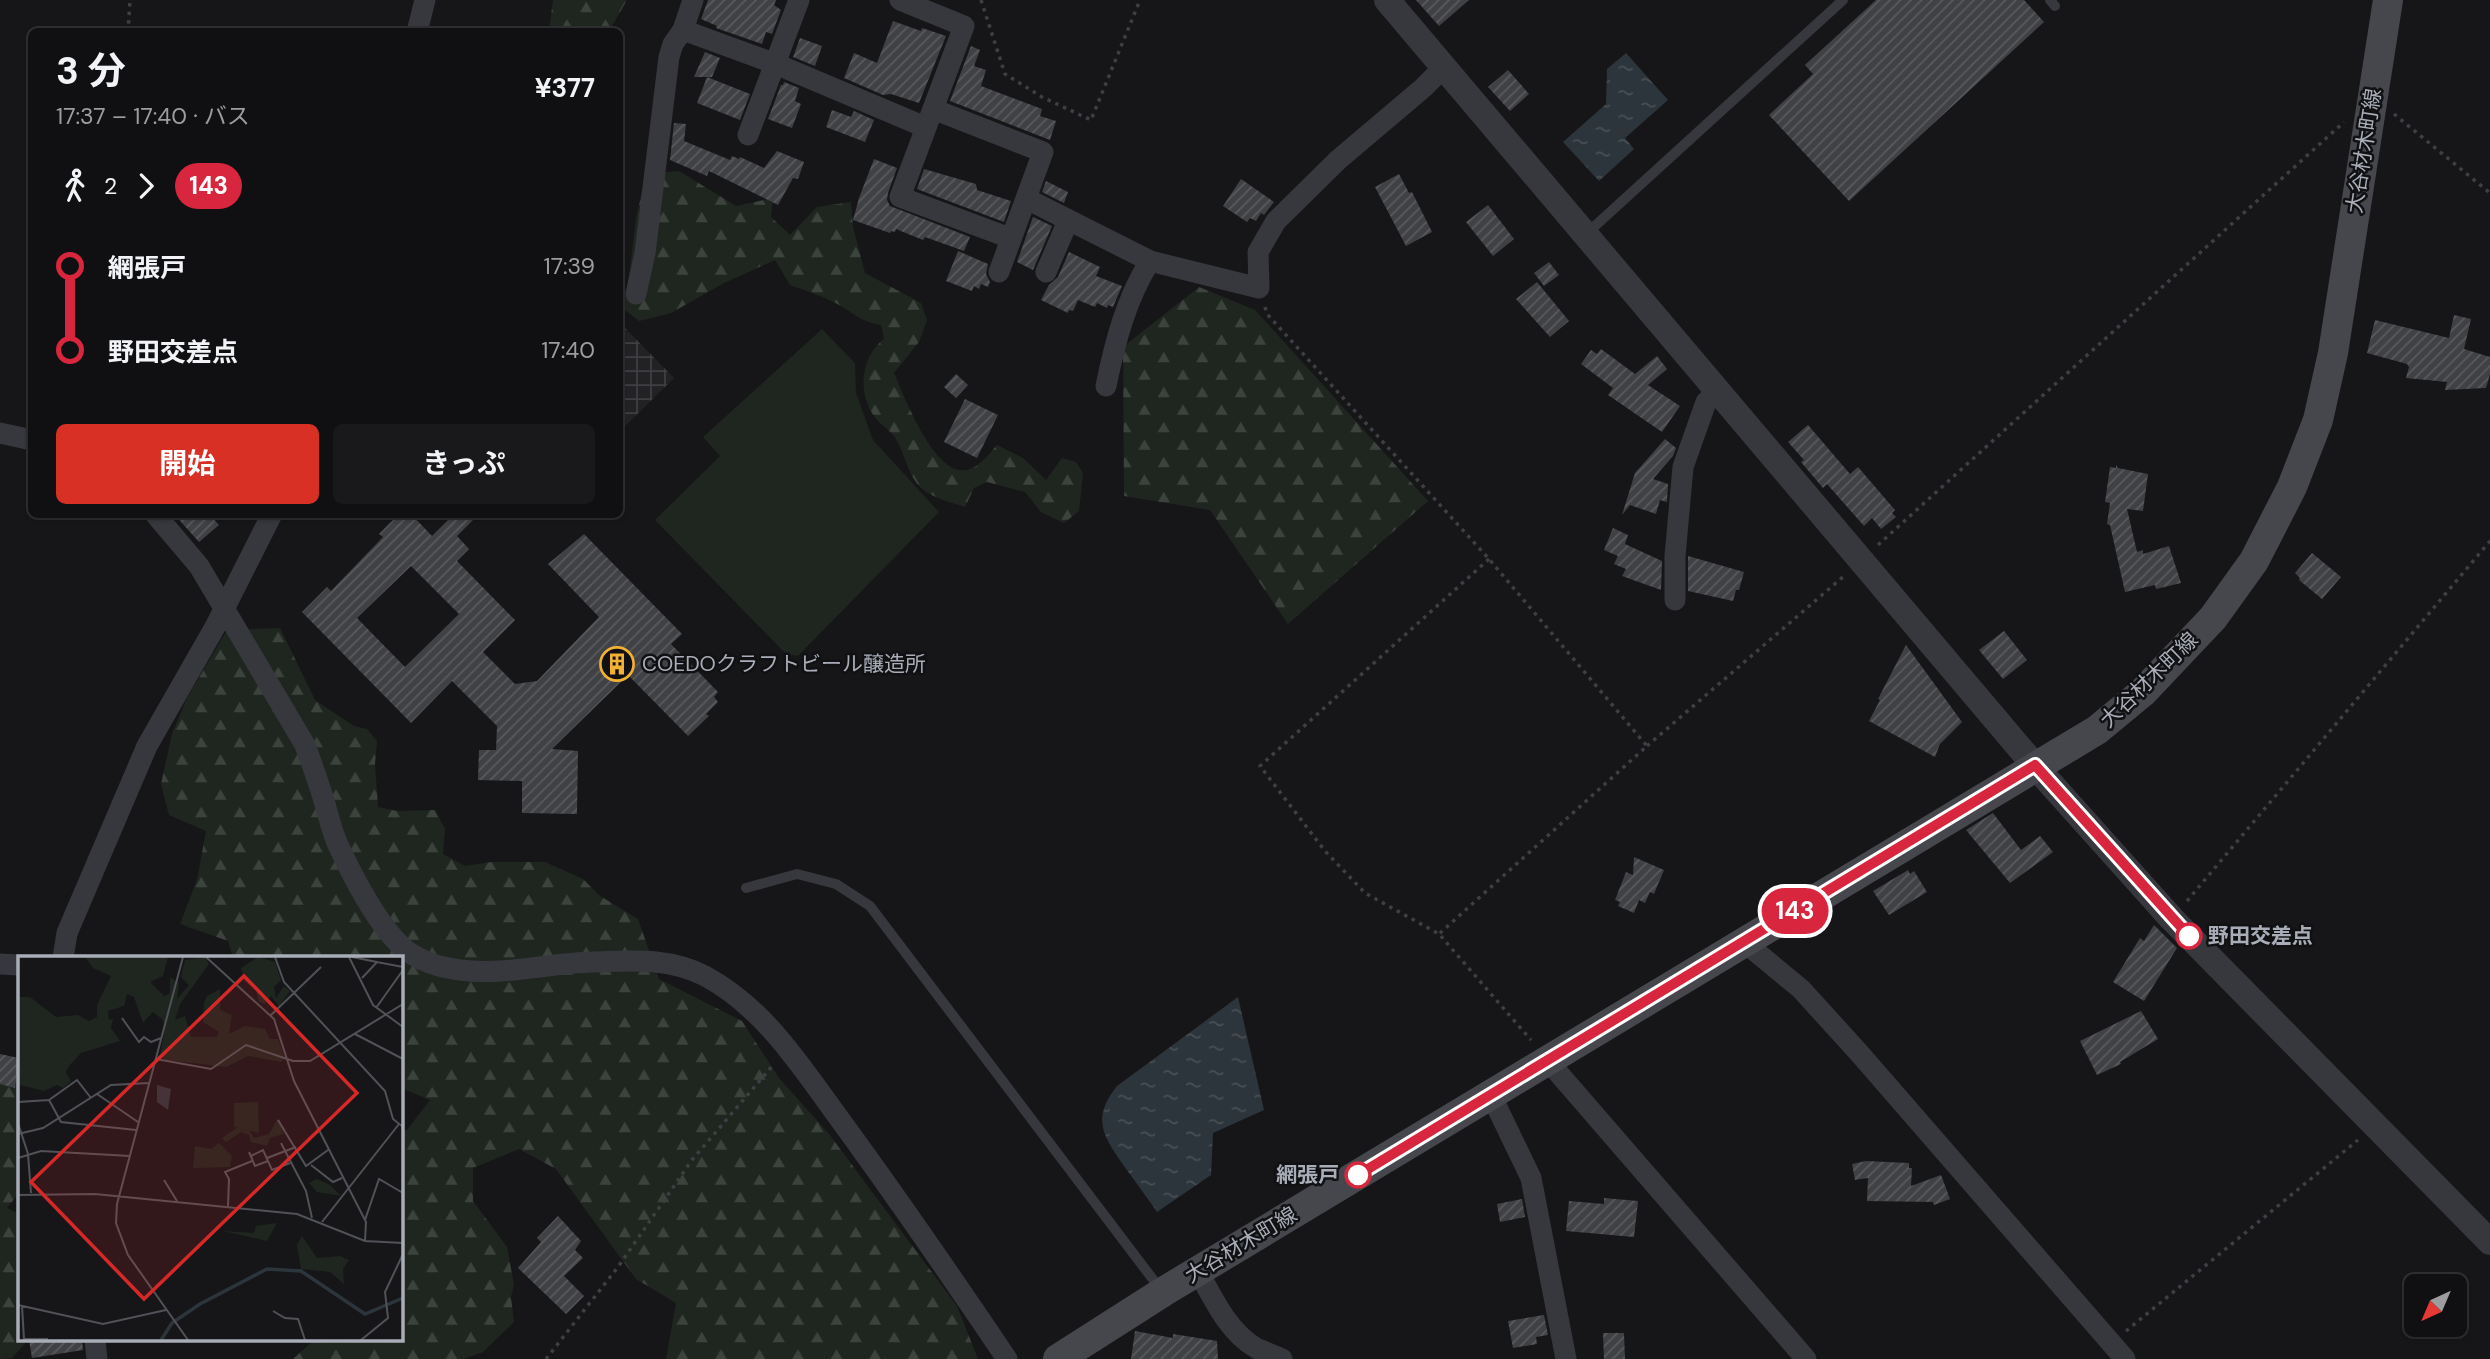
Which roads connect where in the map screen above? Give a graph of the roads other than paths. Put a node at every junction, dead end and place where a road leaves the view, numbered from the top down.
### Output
1 (425, 0) edge
2 (692, 0) edge
3 (799, 0) edge
4 (900, 0) edge
5 (1387, 0) edge
6 (1843, 0) edge
7 (2388, 0) edge
8 (418, 28) edge
9 (682, 30) junction
10 (776, 64) junction
11 (1444, 67) junction
12 (929, 118) junction
13 (748, 135) dead end
14 (1027, 199) junction
15 (1068, 221) junction
16 (1585, 235) junction
17 (1010, 238) junction
18 (1150, 261) junction
19 (999, 272) dead end
20 (1046, 272) dead end
21 (636, 294) dead end
22 (1106, 386) dead end
23 (1717, 391) junction
24 (0, 433) edge
25 (28, 439) edge
26 (158, 518) edge
27 (270, 518) edge
28 (1675, 600) dead end
29 (224, 608) junction
30 (2035, 765) junction
31 (747, 888) dead end
32 (1744, 942) junction
33 (63, 956) edge
34 (0, 964) edge
35 (18, 965) edge
36 (1548, 1060) junction
37 (1491, 1095) junction
38 (2490, 1242) edge
39 (1198, 1271) junction
40 (1163, 1292) junction
41 (2118, 1351) edge
42 (1007, 1359) edge
43 (1058, 1359) edge
44 (1282, 1359) edge
45 (1566, 1359) edge
46 (1806, 1359) edge

1 - 8 street
2 - 9 street
3 - 10 street
4 - 12 street
5 - 11 street
6 - 16 lane
7 - 30 main road, 大谷材木町線
9 - 10 street
9 - 21 street
10 - 12 street
10 - 13 street
11 - 16 street
11 - 18 street
12 - 14 street
12 - 17 street
14 - 15 street
14 - 17 street
15 - 18 street
15 - 20 street
16 - 23 street
17 - 19 street
18 - 22 street
23 - 28 street
23 - 30 street
24 - 25 street
26 - 29 street
27 - 29 street
29 - 33 street
29 - 42 street
30 - 32 main road, 大谷材木町線
30 - 38 street
31 - 40 lane
32 - 36 main road, 大谷材木町線
32 - 41 street
34 - 35 street
36 - 37 main road, 大谷材木町線
36 - 46 street
37 - 39 main road, 大谷材木町線
37 - 45 street
39 - 40 main road, 大谷材木町線
39 - 44 street
40 - 43 main road, 大谷材木町線

